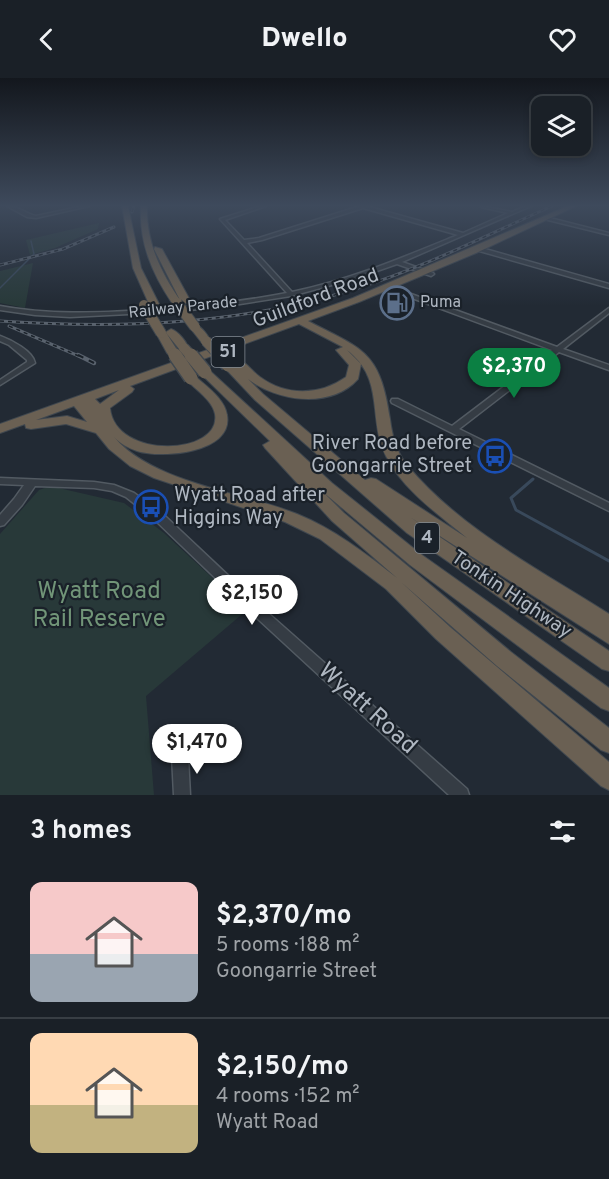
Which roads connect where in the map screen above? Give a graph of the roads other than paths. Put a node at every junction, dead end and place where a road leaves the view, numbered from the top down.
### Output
1 (126, 239) edge
2 (131, 239) edge
3 (153, 239) edge
4 (240, 239) edge
5 (257, 239) edge
6 (449, 239) edge
7 (499, 239) edge
8 (242, 242) junction
9 (476, 250) junction
10 (410, 256) junction
11 (399, 261) junction
12 (409, 264) junction
13 (429, 272) junction
14 (609, 286) edge
15 (393, 288) junction
16 (291, 294) junction
17 (149, 304) junction
18 (0, 308) edge
19 (344, 310) junction
20 (609, 310) edge
21 (301, 323) junction
22 (283, 332) junction
23 (324, 336) junction
24 (0, 338) edge
25 (558, 349) junction
26 (178, 351) junction
27 (232, 363) junction
28 (609, 368) edge
29 (0, 383) edge
30 (128, 389) junction
31 (225, 393) junction
32 (84, 402) junction
33 (395, 402) dead end
34 (104, 425) junction
35 (24, 427) junction
36 (0, 429) edge
37 (454, 429) junction
38 (0, 435) edge
39 (306, 437) junction
40 (0, 481) edge
41 (32, 482) junction
42 (609, 507) edge
43 (0, 522) edge
44 (609, 624) edge
45 (609, 635) edge
46 (609, 662) edge
47 (609, 701) edge
48 (609, 742) edge
49 (180, 756) dead end
50 (609, 778) edge
51 (182, 795) edge
52 (461, 795) edge

1 - 17 highway
2 - 17 highway
3 - 27 highway, Tonkin Highway / 4, bridge
4 - 8 street
5 - 8 street
6 - 10 street, Railway Parade
7 - 9 highway, Guildford Road / 51
8 - 16 street
9 - 13 highway, Guildford Road / 51
9 - 14 street
10 - 11 street, Railway Parade
10 - 12 street
11 - 12 street
11 - 13 street
11 - 16 street, Railway Parade
12 - 13 street
13 - 15 highway, Guildford Road / 51
15 - 19 highway, Guildford Road / 51
15 - 21 highway, Guildford Road / 51
15 - 25 street
16 - 18 street, Railway Parade
17 - 26 highway, bridge
19 - 21 highway, Guildford Road / 51
19 - 23 highway
20 - 25 street
21 - 22 highway, Guildford Road / 51
21 - 23 highway
21 - 32 highway, Guildford Road / 51
22 - 23 highway
22 - 30 highway, Guildford Road / 51
23 - 27 highway
23 - 44 highway
24 - 29 street
25 - 28 street
25 - 37 street
26 - 31 highway, Tonkin Highway, bridge
26 - 34 highway, bridge
27 - 39 highway, Tonkin Highway / 4
30 - 32 highway, Guildford Road / 51
30 - 34 highway
31 - 47 highway, Tonkin Highway
31 - 48 highway, Tonkin Highway / 4
32 - 34 highway
32 - 35 highway, Guildford Road / 51
32 - 36 highway, Guildford Road / 51
33 - 37 street
34 - 35 highway
34 - 50 highway
35 - 38 highway, Guildford Road / 51
37 - 42 street
39 - 45 highway
39 - 46 highway, Tonkin Highway / 4
40 - 41 street, Wyatt Road
41 - 43 street
41 - 52 street, Wyatt Road
49 - 51 street

